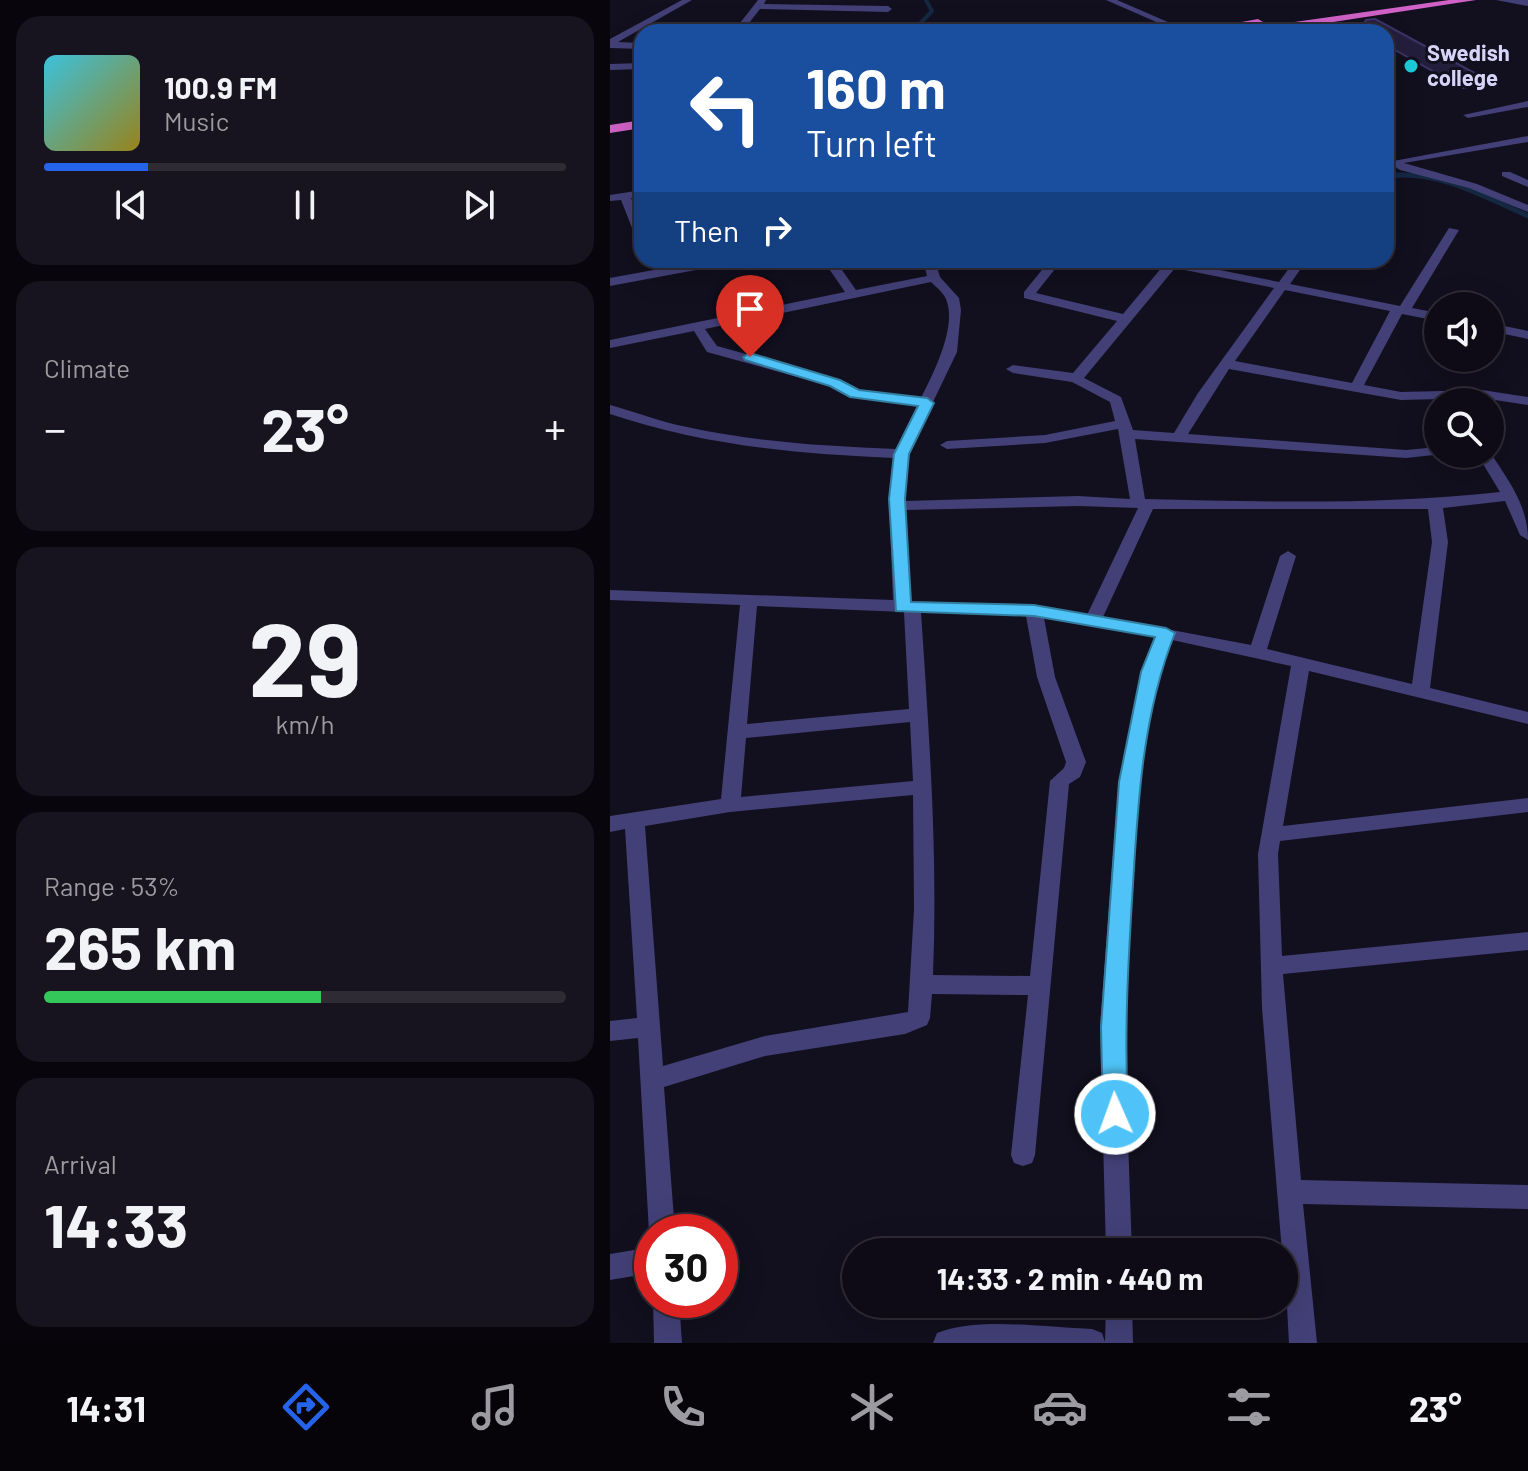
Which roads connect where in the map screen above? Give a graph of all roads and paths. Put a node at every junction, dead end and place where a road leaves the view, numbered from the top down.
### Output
1 (688, 0) edge
2 (1110, 0) edge
3 (1401, 0) edge
4 (1471, 0) edge
5 (1500, 0) edge
6 (757, 2) edge
7 (1528, 3) edge
8 (1341, 8) junction
9 (888, 9) dead end
10 (1354, 15) junction
11 (645, 24) edge
12 (742, 24) edge
13 (1169, 24) edge
14 (1240, 24) edge
15 (1296, 24) edge
16 (634, 30) edge
17 (610, 44) edge
18 (634, 46) edge
19 (634, 66) edge
20 (610, 67) edge
21 (1528, 104) edge
22 (1468, 115) dead end
23 (634, 116) edge
24 (610, 119) edge
25 (634, 125) edge
26 (610, 129) edge
27 (1528, 139) edge
28 (1394, 162) edge
29 (1394, 163) edge
30 (1528, 171) edge
31 (1528, 184) edge
32 (634, 194) edge
33 (625, 196) junction
34 (610, 198) edge
35 (1528, 209) edge
36 (634, 218) edge
37 (1453, 230) dead end
38 (648, 268) edge
39 (834, 268) edge
40 (931, 268) edge
41 (1050, 268) edge
42 (1168, 268) edge
43 (1200, 268) edge
44 (1295, 268) edge
45 (934, 278) junction
46 (610, 282) edge
47 (1282, 286) junction
48 (851, 292) junction
49 (1401, 310) junction
50 (1424, 314) edge
51 (1126, 319) junction
52 (697, 326) junction
53 (1504, 329) edge
54 (1527, 332) edge
55 (610, 344) edge
56 (1226, 364) junction
57 (1013, 369) dead end
58 (1076, 378) junction
59 (1356, 388) junction
60 (1528, 401) edge
61 (927, 403) junction
62 (615, 411) edge
63 (610, 428) edge
64 (1126, 428) junction
65 (1180, 436) junction
66 (947, 445) dead end
67 (1424, 452) edge
68 (901, 454) junction
69 (1493, 468) edge
70 (1510, 496) junction
71 (1143, 503) junction
72 (1435, 504) junction
73 (898, 506) junction
74 (1528, 535) edge
75 (1288, 556) dead end
76 (610, 595) edge
77 (749, 601) junction
78 (907, 607) junction
79 (1034, 611) junction
80 (1093, 621) junction
81 (1166, 633) junction
82 (1257, 652) junction
83 (1301, 663) junction
84 (1420, 692) junction
85 (918, 715) junction
86 (1528, 718) edge
87 (737, 732) junction
88 (923, 787) junction
89 (730, 805) junction
90 (1528, 805) edge
91 (635, 820) junction
92 (610, 824) edge
93 (1270, 835) junction
94 (1528, 941) edge
95 (1271, 966) junction
96 (921, 984) junction
97 (1040, 986) junction
98 (649, 1027) junction
99 (610, 1031) edge
100 (653, 1080) junction
101 (1023, 1155) dead end
102 (1290, 1192) junction
103 (1528, 1197) edge
104 (661, 1214) edge
105 (1119, 1238) edge
106 (634, 1263) edge
107 (610, 1267) edge
108 (667, 1318) edge
109 (1119, 1318) edge
110 (668, 1343) edge
111 (947, 1343) edge
112 (1092, 1343) edge
113 (1119, 1343) edge
114 (1303, 1343) edge

1 - 11 street
2 - 13 street
3 - 8 highway
4 - 10 highway
5 - 7 street
6 - 9 street
6 - 12 street
8 - 10 highway
8 - 14 highway
10 - 15 highway
16 - 17 street
17 - 18 street
19 - 20 street
21 - 22 street
23 - 24 highway
25 - 26 highway
27 - 28 street
29 - 35 street
30 - 31 street
32 - 33 street
33 - 34 street
33 - 36 street
37 - 49 street
38 - 46 street
39 - 48 street
40 - 45 street
41 - 51 street
42 - 51 street
43 - 47 street
44 - 47 street
45 - 48 street
45 - 61 street
47 - 49 street
47 - 56 street
48 - 52 street
49 - 50 street
49 - 59 street
51 - 58 street
52 - 55 street
52 - 61 street
53 - 54 street
56 - 59 street
56 - 65 street
57 - 58 street
58 - 64 street
59 - 60 street
61 - 68 street
62 - 63 street
62 - 68 street
64 - 65 street
64 - 66 street
64 - 71 street
65 - 67 street
68 - 73 street
69 - 70 street
70 - 72 street
70 - 74 street
71 - 72 street
71 - 73 street
71 - 80 street
72 - 84 street
73 - 78 street
75 - 82 street
76 - 77 street
77 - 78 street
77 - 87 street
78 - 79 street
78 - 85 street
79 - 80 street
79 - 97 street
80 - 81 street
81 - 82 street
81 - 105 street
82 - 83 street
83 - 84 street
83 - 93 street
84 - 86 street
85 - 87 street
85 - 88 street
87 - 89 street
88 - 89 street
88 - 96 street
89 - 91 street
90 - 93 street
91 - 92 street
91 - 98 street
93 - 95 street
94 - 95 street
95 - 102 street
96 - 97 street
96 - 100 street
97 - 101 street
98 - 99 street
98 - 100 street
100 - 104 street
102 - 103 street
102 - 114 street
106 - 107 street
108 - 110 street
109 - 113 street
111 - 112 street

